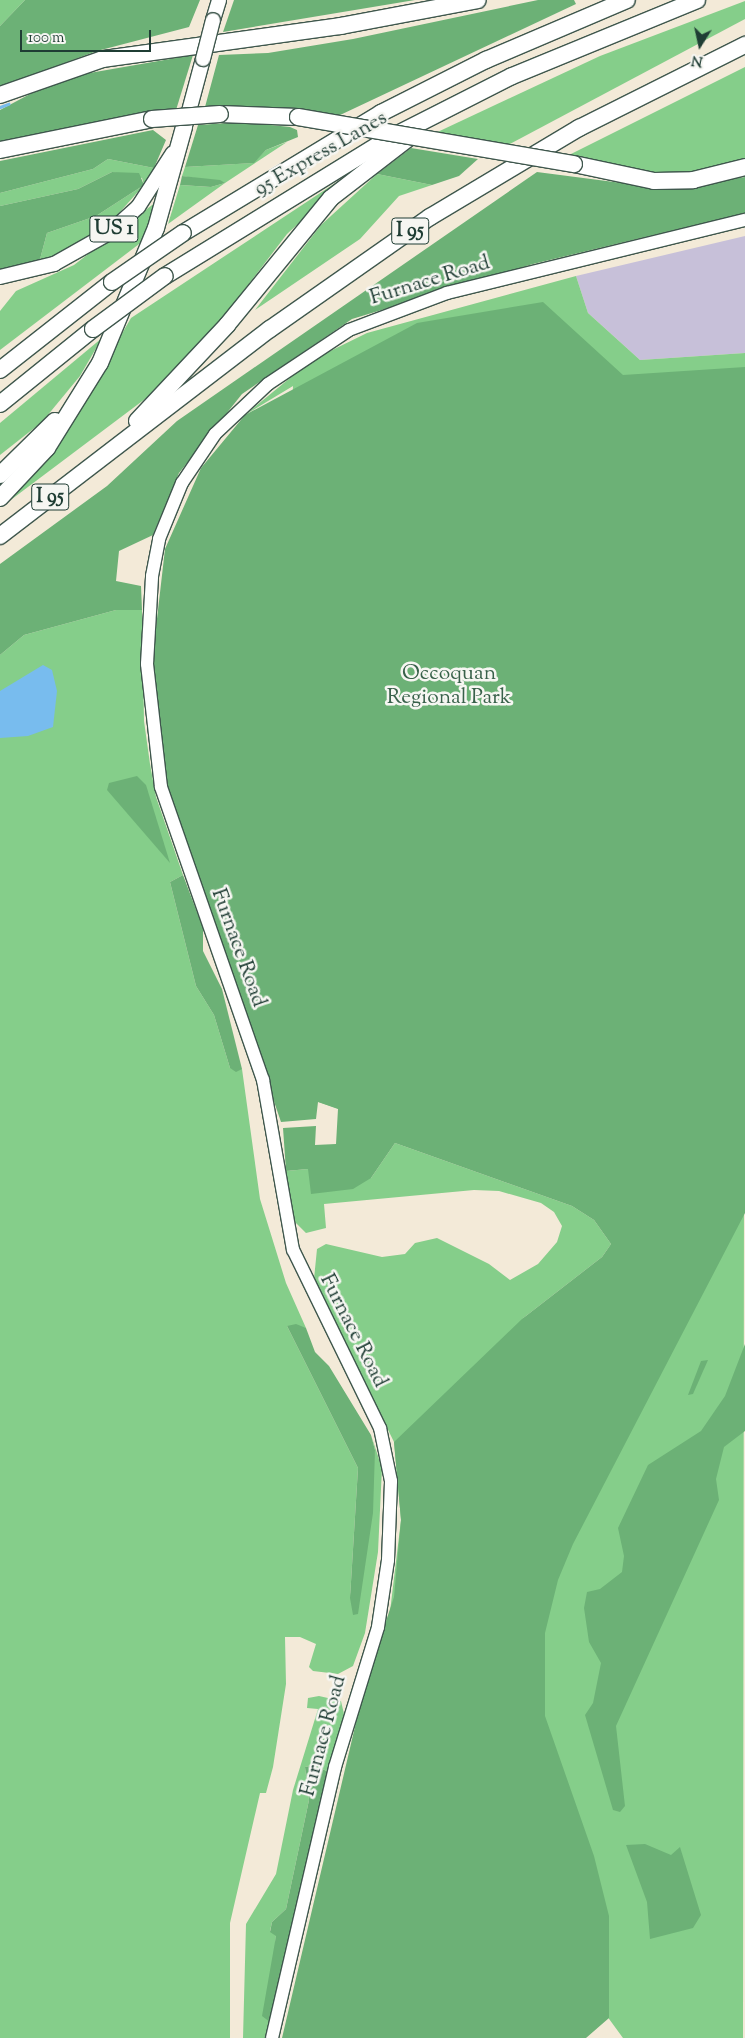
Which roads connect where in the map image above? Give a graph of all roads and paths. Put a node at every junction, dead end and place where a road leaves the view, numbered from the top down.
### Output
1 (219, 0) edge
2 (478, 0) edge
3 (627, 0) edge
4 (697, 0) edge
5 (745, 45) edge
6 (0, 95) edge
7 (466, 98) junction
8 (184, 127) junction
9 (0, 150) edge
10 (745, 167) edge
11 (745, 220) edge
12 (0, 277) edge
13 (108, 349) junction
14 (0, 370) edge
15 (0, 404) edge
16 (101, 458) junction
17 (0, 475) edge
18 (0, 498) edge
19 (0, 536) edge
20 (272, 2038) edge

1 - 8 main road, US 1, bridge
2 - 6 highway
3 - 14 highway, bridge
4 - 7 highway, 95 Express Lanes
5 - 16 highway, I 95
7 - 15 highway, 95 Express Lanes, bridge
7 - 16 highway
8 - 12 main road, US 1
8 - 13 highway
9 - 10 highway, bridge
11 - 20 main road, Furnace Road
13 - 17 highway
13 - 18 highway
16 - 19 highway, I 95

